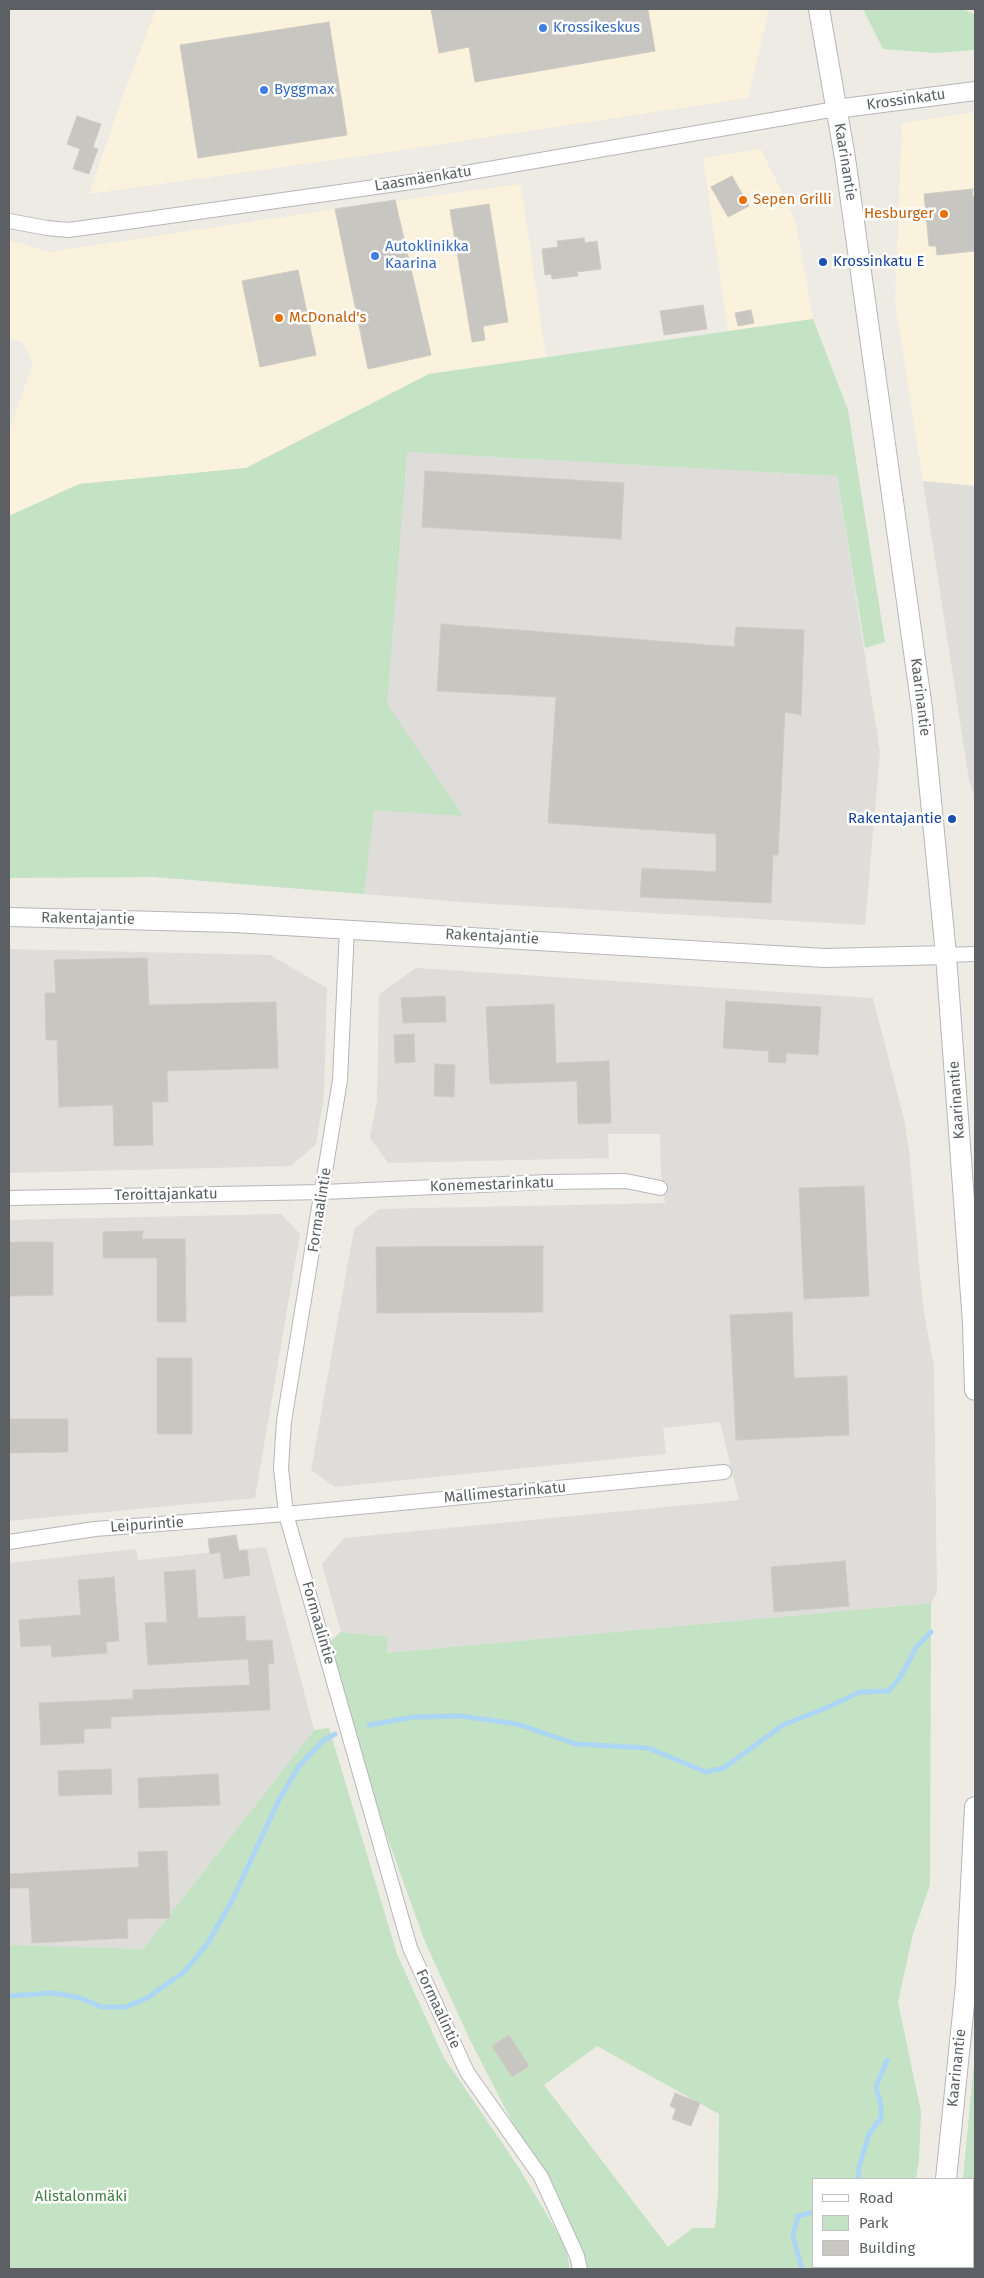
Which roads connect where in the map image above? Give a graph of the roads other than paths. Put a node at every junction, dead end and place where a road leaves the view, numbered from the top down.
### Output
1 (819, 9) edge
2 (975, 91) edge
3 (836, 109) junction
4 (9, 221) edge
5 (9, 917) edge
6 (347, 929) junction
7 (946, 954) junction
8 (975, 954) edge
9 (660, 1188) dead end
10 (323, 1192) junction
11 (9, 1198) edge
12 (975, 1390) edge
13 (724, 1472) dead end
14 (286, 1514) junction
15 (9, 1542) edge
16 (975, 1807) edge
17 (972, 1928) edge
18 (946, 2178) edge
19 (580, 2269) edge

1 - 3 main road, Kaarinantie
2 - 3 street, Krossinkatu
3 - 4 street, Laasmäenkatu
3 - 7 main road, Kaarinantie
5 - 6 street, Rakentajantie
6 - 7 street, Rakentajantie
6 - 10 street, Formaalintie
7 - 8 street, Rakentajantie
7 - 12 main road, Kaarinantie
9 - 10 street, Konemestarinkatu
10 - 11 street, Teroittajankatu
10 - 14 street, Formaalintie
13 - 14 street, Mallimestarinkatu
14 - 15 street, Leipurintie
14 - 19 street, Formaalintie
16 - 17 main road, Kaarinantie
17 - 18 main road, Kaarinantie

